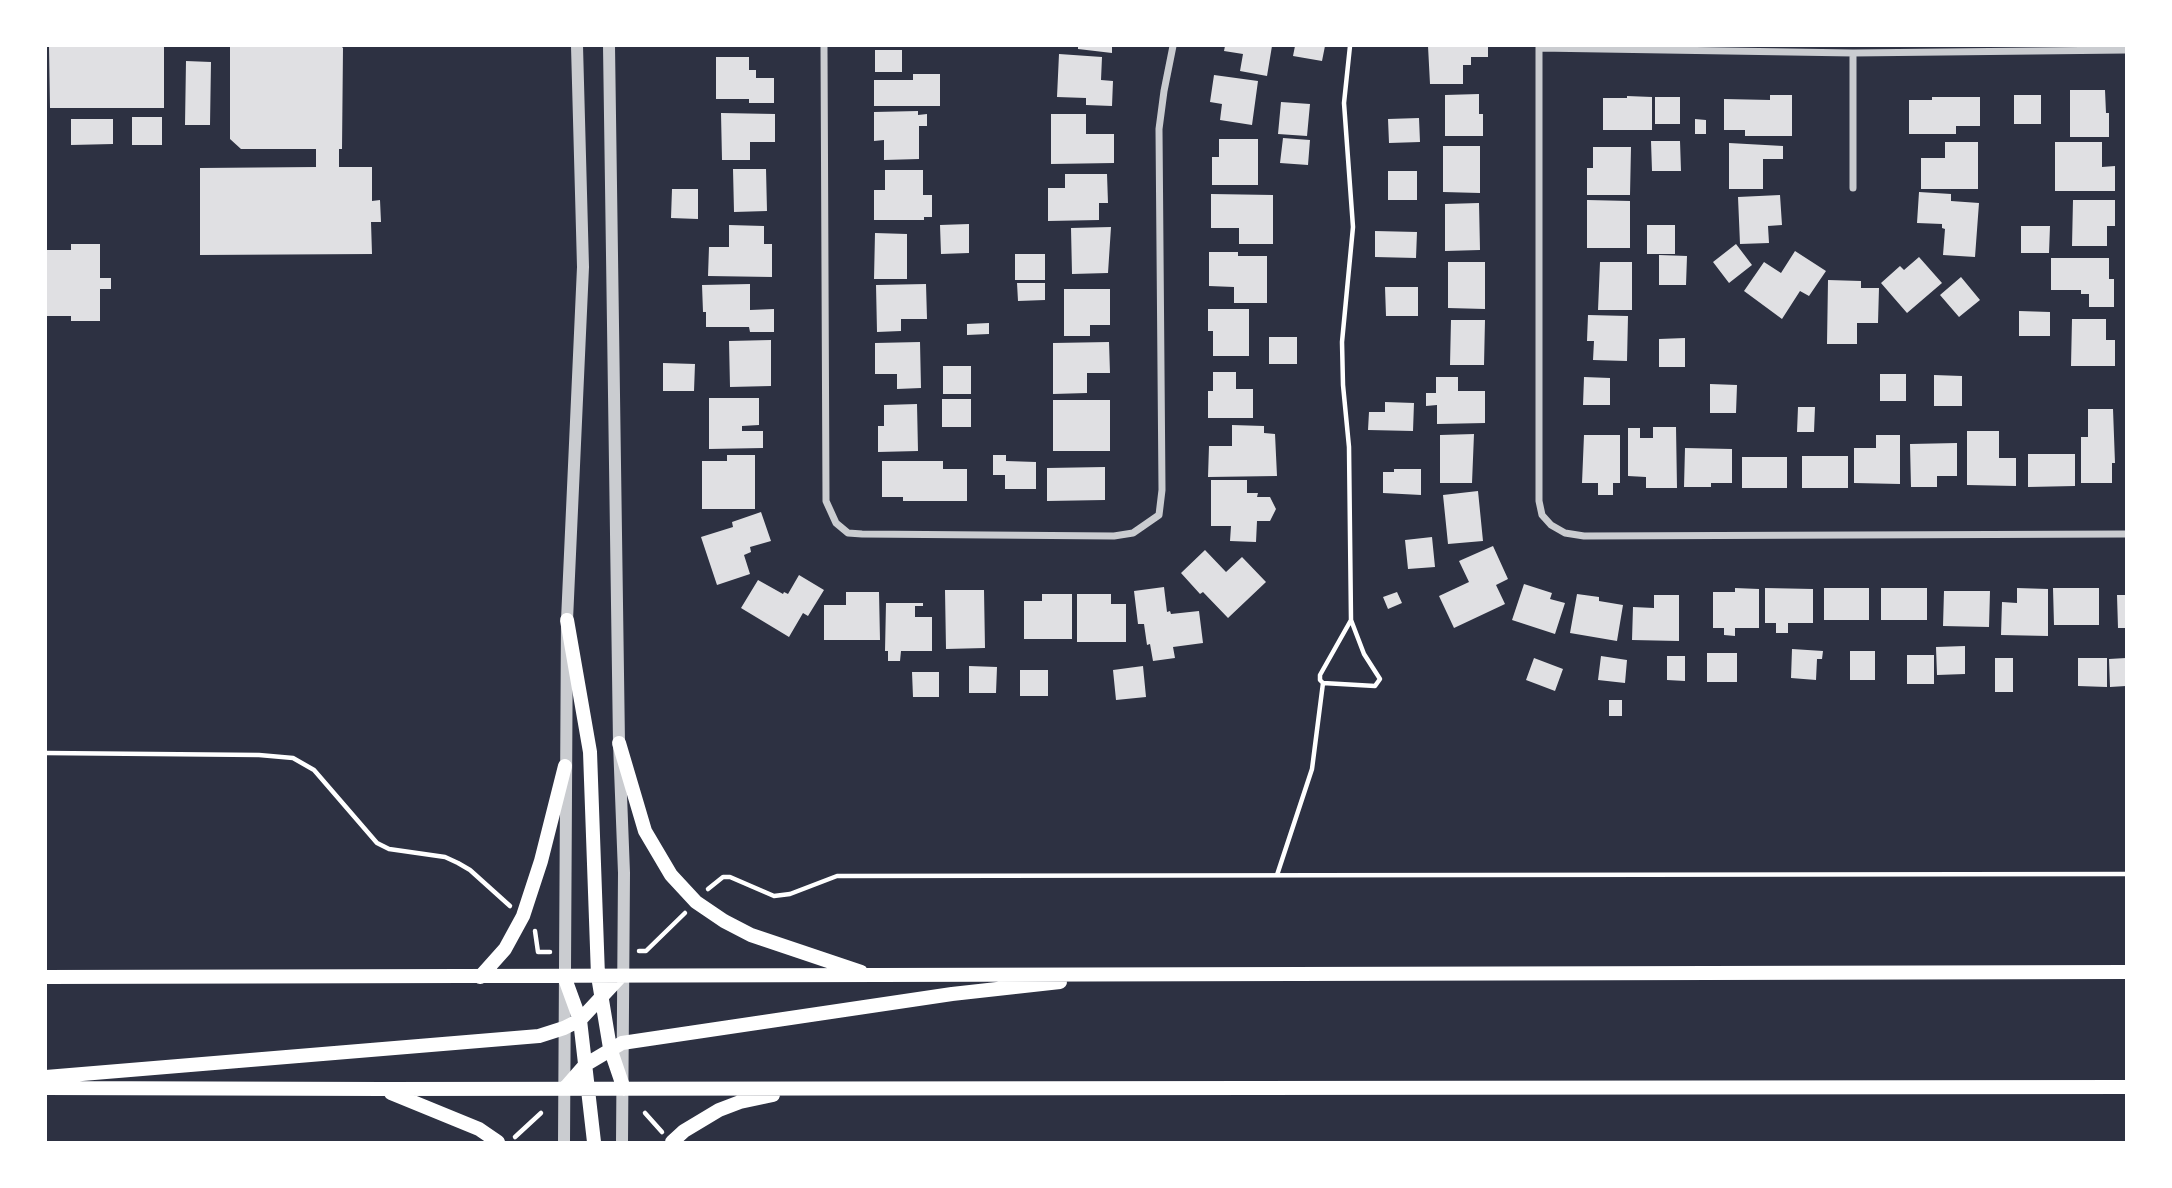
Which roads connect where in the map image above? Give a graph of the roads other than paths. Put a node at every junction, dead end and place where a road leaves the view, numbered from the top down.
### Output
1 (577, 46) edge
2 (609, 46) edge
3 (824, 46) edge
4 (1173, 46) edge
5 (1539, 47) edge
6 (2126, 50) edge
7 (1853, 53) junction
8 (1853, 188) dead end
9 (2126, 534) edge
10 (567, 620) junction
11 (619, 743) junction
12 (565, 766) junction
13 (2126, 972) edge
14 (1148, 973) junction
15 (564, 976) junction
16 (597, 976) junction
17 (621, 976) junction
18 (872, 976) junction
19 (46, 977) edge
20 (480, 977) junction
21 (601, 1000) junction
22 (580, 1020) junction
23 (564, 1028) junction
24 (616, 1045) junction
25 (584, 1065) junction
26 (46, 1077) edge
27 (2126, 1087) edge
28 (46, 1088) edge
29 (564, 1088) junction
30 (802, 1088) junction
31 (383, 1089) junction
32 (587, 1089) junction
33 (624, 1089) junction
34 (669, 1139) edge
35 (505, 1141) edge
36 (564, 1143) edge
37 (594, 1143) edge
38 (622, 1143) edge

1 - 10 street
2 - 11 street
3 - 4 street
5 - 7 street
5 - 9 street
6 - 7 street
7 - 8 street
10 - 12 street
10 - 16 main road
11 - 17 street
11 - 18 main road
12 - 15 street
12 - 20 main road
13 - 14 main road
14 - 18 main road
14 - 24 main road
15 - 16 main road
15 - 20 main road
15 - 22 main road
15 - 23 street
16 - 17 main road
16 - 21 main road
17 - 18 main road
17 - 21 main road
17 - 24 street
19 - 20 main road
21 - 22 main road
21 - 24 main road
22 - 23 main road
22 - 25 main road
23 - 26 main road
23 - 29 street
24 - 25 main road
24 - 33 main road
25 - 29 main road
25 - 32 main road
27 - 30 main road
28 - 31 main road
29 - 31 main road
29 - 32 main road
29 - 36 street
30 - 33 main road
30 - 34 main road
31 - 35 main road
32 - 33 main road
32 - 37 main road
33 - 38 street

